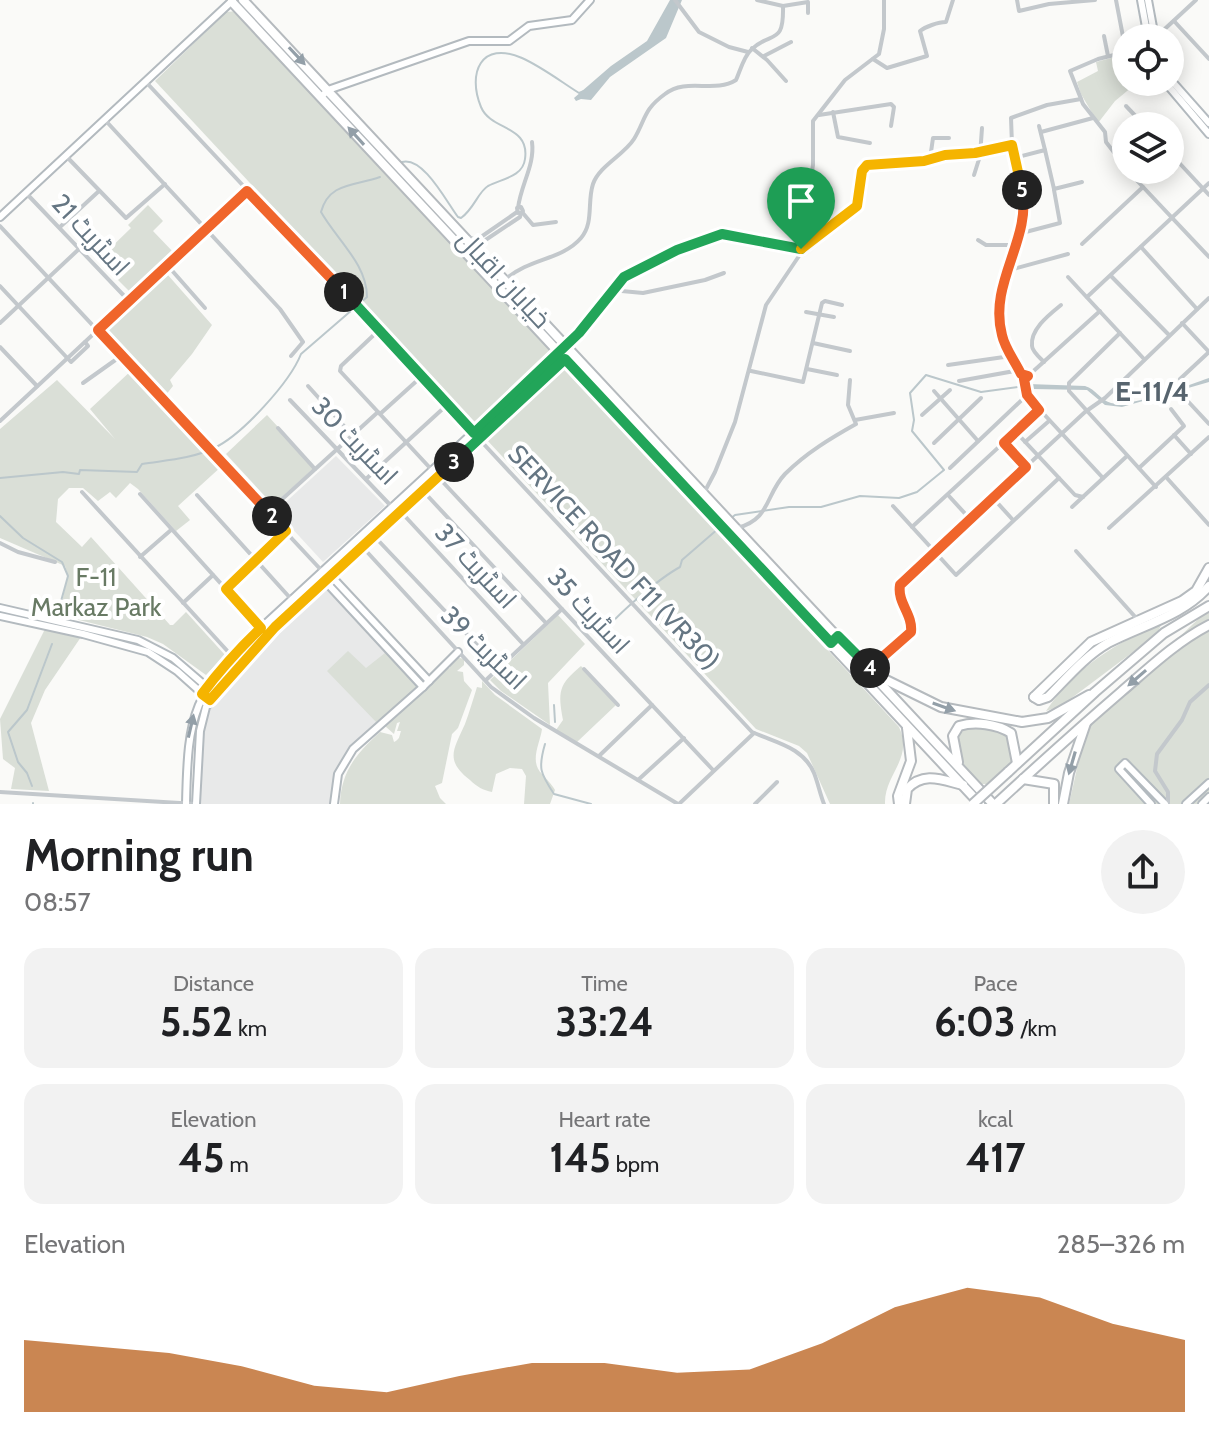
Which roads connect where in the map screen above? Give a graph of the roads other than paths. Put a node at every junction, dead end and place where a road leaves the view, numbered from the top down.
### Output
1 (243, 0) edge
2 (590, 0) edge
3 (675, 0) edge
4 (757, 0) edge
5 (884, 0) edge
6 (953, 0) edge
7 (1017, 0) edge
8 (1086, 0) edge
9 (1095, 0) edge
10 (1116, 0) edge
11 (1141, 0) edge
12 (1148, 0) edge
13 (1196, 0) edge
14 (232, 1) edge
15 (1056, 1) edge
16 (783, 6) junction
17 (808, 13) dead end
18 (1174, 21) junction
19 (1121, 24) edge
20 (1145, 24) edge
21 (1152, 24) edge
22 (1171, 24) edge
23 (1104, 36) dead end
24 (791, 42) dead end
25 (750, 50) junction
26 (1112, 55) edge
27 (764, 56) junction
28 (1108, 56) junction
29 (873, 59) junction
30 (1209, 59) edge
31 (145, 81) junction
32 (786, 81) dead end
33 (328, 90) junction
34 (1179, 96) edge
35 (1182, 96) edge
36 (321, 97) junction
37 (1081, 99) junction
38 (1126, 106) dead end
39 (833, 112) junction
40 (1132, 112) edge
41 (817, 115) junction
42 (1093, 118) junction
43 (105, 120) junction
44 (1209, 123) edge
45 (891, 126) dead end
46 (982, 128) dead end
47 (1209, 134) edge
48 (949, 138) dead end
49 (532, 142) dead end
50 (870, 143) dead end
51 (1012, 145) junction
52 (1045, 150) junction
53 (1112, 150) edge
54 (981, 152) junction
55 (66, 156) junction
56 (1014, 158) junction
57 (930, 159) junction
58 (1184, 168) edge
59 (974, 175) dead end
60 (1082, 182) dead end
61 (1209, 183) edge
62 (165, 184) junction
63 (1140, 184) edge
64 (1143, 187) junction
65 (1054, 189) junction
66 (1203, 189) junction
67 (99, 191) junction
68 (247, 191) junction
69 (26, 193) junction
70 (1209, 195) edge
71 (520, 211) junction
72 (0, 217) edge
73 (1172, 219) junction
74 (556, 222) dead end
75 (0, 226) edge
76 (59, 227) junction
77 (448, 227) junction
78 (207, 229) junction
79 (1018, 234) junction
80 (465, 238) junction
81 (978, 240) dead end
82 (1082, 244) dead end
83 (1014, 245) junction
84 (1141, 247) junction
85 (79, 249) junction
86 (801, 249) junction
87 (477, 251) junction
88 (1068, 254) dead end
89 (1209, 257) edge
90 (168, 266) junction
91 (1006, 271) junction
92 (724, 273) dead end
93 (1111, 276) junction
94 (49, 277) junction
95 (1068, 277) dead end
96 (501, 283) junction
97 (0, 286) edge
98 (611, 290) junction
99 (1087, 297) junction
100 (1209, 298) edge
101 (129, 301) junction
102 (19, 305) junction
103 (842, 305) dead end
104 (1061, 305) dead end
105 (205, 308) dead end
106 (1197, 309) junction
107 (1100, 311) junction
108 (806, 312) dead end
109 (819, 314) junction
110 (834, 317) dead end
111 (0, 323) edge
112 (1182, 323) junction
113 (98, 330) junction
114 (378, 331) junction
115 (1120, 333) junction
116 (1169, 335) junction
117 (813, 343) junction
118 (0, 347) edge
119 (570, 348) junction
120 (850, 351) dead end
121 (1209, 353) edge
122 (121, 356) junction
123 (291, 356) dead end
124 (562, 356) junction
125 (1011, 356) junction
126 (68, 358) junction
127 (1144, 359) junction
128 (1044, 362) junction
129 (948, 365) dead end
130 (807, 369) junction
131 (1020, 370) junction
132 (750, 371) junction
133 (837, 375) dead end
134 (1028, 376) junction
135 (421, 377) junction
136 (1180, 379) dead end
137 (850, 380) dead end
138 (959, 381) dead end
139 (83, 383) dead end
140 (37, 386) junction
141 (308, 386) dead end
142 (600, 390) junction
143 (950, 390) dead end
144 (934, 391) dead end
145 (1027, 395) junction
146 (1183, 396) dead end
147 (941, 398) junction
148 (981, 398) dead end
149 (290, 400) dead end
150 (448, 404) junction
151 (1171, 409) dead end
152 (1039, 410) junction
153 (1085, 412) junction
154 (379, 413) junction
155 (894, 413) dead end
156 (922, 415) dead end
157 (959, 419) junction
158 (855, 420) junction
159 (0, 421) edge
160 (1049, 421) junction
161 (1209, 424) edge
162 (278, 428) dead end
163 (1016, 432) junction
164 (1061, 434) junction
165 (1174, 435) junction
166 (353, 436) junction
167 (477, 436) junction
168 (1209, 437) edge
169 (978, 441) junction
170 (406, 442) junction
171 (1025, 442) junction
172 (934, 443) dead end
173 (1004, 443) junction
174 (338, 449) junction
175 (1191, 454) junction
176 (1038, 456) junction
177 (1127, 456) junction
178 (1026, 467) junction
179 (950, 468) dead end
180 (1139, 468) junction
181 (315, 469) junction
182 (436, 474) junction
183 (1166, 477) junction
184 (1059, 478) junction
185 (1103, 478) junction
186 (366, 479) junction
187 (1156, 487) junction
188 (82, 492) dead end
189 (424, 492) junction
190 (140, 494) dead end
191 (197, 495) dead end
192 (948, 495) junction
193 (700, 497) junction
194 (1083, 497) junction
195 (993, 498) junction
196 (893, 506) dead end
197 (1072, 507) dead end
198 (393, 508) junction
199 (268, 512) junction
200 (402, 513) junction
201 (970, 519) junction
202 (1013, 520) junction
203 (1209, 525) edge
204 (912, 527) junction
205 (737, 528) junction
206 (1109, 528) dead end
207 (171, 530) junction
208 (286, 531) junction
209 (375, 537) junction
210 (357, 541) junction
211 (0, 543) edge
212 (363, 548) junction
213 (1076, 551) dead end
214 (934, 552) junction
215 (140, 557) junction
216 (255, 560) junction
217 (55, 562) dead end
218 (1209, 568) edge
219 (324, 572) junction
220 (213, 575) junction
221 (329, 579) junction
222 (1209, 586) edge
223 (226, 589) junction
224 (292, 600) junction
225 (183, 603) junction
226 (1209, 606) edge
227 (0, 608) edge
228 (562, 609) junction
229 (0, 616) edge
230 (1138, 620) junction
231 (546, 623) junction
232 (1209, 625) edge
233 (261, 628) junction
234 (834, 639) junction
235 (523, 644) junction
236 (458, 652) junction
237 (232, 656) junction
238 (499, 668) junction
239 (584, 669) dead end
240 (871, 671) junction
241 (486, 680) junction
242 (426, 684) junction
243 (1209, 685) edge
244 (204, 691) junction
245 (1095, 692) junction
246 (212, 697) junction
247 (618, 705) dead end
248 (652, 705) junction
249 (1086, 722) junction
250 (907, 725) junction
251 (754, 733) junction
252 (684, 738) junction
253 (598, 756) junction
254 (1017, 763) junction
255 (959, 766) junction
256 (713, 770) junction
257 (638, 781) junction
258 (777, 782) dead end
259 (1020, 782) junction
260 (1209, 783) edge
261 (964, 786) junction
262 (0, 792) edge
263 (1209, 797) edge
264 (186, 804) edge
265 (196, 804) edge
266 (334, 804) edge
267 (679, 804) edge
268 (755, 804) edge
269 (824, 804) edge
270 (899, 804) edge
271 (905, 804) edge
272 (973, 804) edge
273 (980, 804) edge
274 (995, 804) edge
275 (1054, 804) edge
276 (1063, 804) edge
277 (1151, 804) edge
278 (1167, 804) edge
279 (1186, 804) edge
280 (1202, 804) edge

1 -> 33 main road, خیابان اقبال
2 - 33 street
3 - 25 street
4 - 16 street
5 - 29 street
6 - 29 street
7 - 15 street
8 - 9 street
8 - 15 street
10 - 19 street
11 - 20 street
12 - 21 street
13 - 18 street
14 - 31 street
14 - 36 main road, خیابان اقبال
16 - 17 street
16 - 25 street
18 - 22 street
18 - 30 street
23 - 28 street
24 - 27 street
25 - 27 street
25 - 96 street
26 - 28 street
27 - 32 street
28 - 37 street
29 - 41 street
31 - 43 street
31 - 68 street, SERVICE ROAD F11 (VR30)
33 - 36 street
33 - 77 main road, خیابان اقبال
34 - 47 street
35 - 44 street
77 -> 36 main road, خیابان اقبال
37 - 42 street
37 - 51 street
38 - 40 street
39 - 41 street
39 - 45 street
39 - 50 street
41 - 86 street
42 - 52 street
42 - 53 street
43 - 55 street
43 - 62 street
46 - 54 street
48 - 57 street
49 - 71 street
51 - 54 street
51 - 56 street
52 - 56 street
52 - 65 street
54 - 57 street
54 - 59 street
55 - 67 street
55 - 69 street
56 - 79 street
57 - 86 street
58 - 66 street
60 - 65 street
61 - 66 street
62 - 67 street
62 - 78 street
63 - 64 street
64 - 73 street
64 - 82 street
65 - 79 street
66 - 70 street
66 - 73 street
67 - 76 street
68 - 78 street
68 - 114 street, SERVICE ROAD F11 (VR30)
69 - 72 street
69 - 76 street, اسٹریٹ 21
71 - 74 street
71 - 80 street
71 - 87 street
73 - 84 street
73 - 89 street
75 - 94 street
76 - 85 street, اسٹریٹ 21
77 - 80 main road, خیابان اقبال
77 - 96 main road, خیابان اقبال
78 - 90 street
78 - 123 street
79 - 83 street
80 - 87 main road, خیابان اقبال
81 - 83 street
83 - 91 street
84 - 93 street
84 - 106 street
85 - 94 street
85 - 101 street, اسٹریٹ 21
86 - 98 street
86 - 132 street
87 - 96 main road, خیابان اقبال
88 - 91 street
90 - 101 street
90 - 105 street
91 - 125 street
92 - 98 street
93 - 99 street
93 - 116 street
94 - 102 street
94 - 113 street
95 - 99 street
96 - 119 main road, خیابان اقبال
96 - 124 main road, خیابان اقبال
97 - 102 street
98 - 119 street
99 - 107 street
100 - 106 street
101 - 113 street
102 - 111 street
102 - 126 street
103 - 109 street
104 - 128 street
106 - 112 street
107 - 115 street
107 - 128 street
108 - 109 street
109 - 110 street
109 - 117 street
112 - 116 street
112 - 121 street
113 - 122 street
113 - 126 street
114 - 135 street, SERVICE ROAD F11 (VR30)
114 - 154 street, اسٹریٹ 35
115 - 127 street
115 - 153 street
116 - 127 street
117 - 120 street
117 - 130 street
118 - 140 street
119 - 124 street
119 - 142 main road, خیابان اقبال
121 - 136 street
122 - 139 street
122 - 199 street
124 - 142 main road, خیابان اقبال
124 - 167 street
125 - 129 street
125 - 131 street
126 - 140 street
127 - 153 street
128 - 134 street
130 - 132 street
130 - 133 street
131 - 134 street
131 - 138 street
132 - 193 street
134 - 145 street
135 - 150 street, SERVICE ROAD F11 (VR30)
135 - 154 street
137 - 158 street
140 - 159 street
141 - 166 street
142 - 193 main road, خیابان اقبال
143 - 147 street
144 - 147 street
145 - 152 street
145 - 169 street
146 - 161 street
147 - 156 street
147 - 157 street
148 - 157 street
149 - 174 street, اسٹریٹ 30
150 - 167 street, SERVICE ROAD F11 (VR30)
150 - 170 street
151 - 165 street
152 - 160 street
152 - 163 street
153 - 164 street
153 - 177 street
154 - 166 street
154 - 170 street, اسٹریٹ 35
155 - 158 street
157 - 169 street
157 - 172 street
158 - 205 street
160 - 164 street
160 - 171 street
162 - 181 street
163 - 171 street
163 - 173 street
164 - 176 street
164 - 185 street
165 - 175 street
165 - 180 street
166 - 174 street
167 - 182 street
167 - 251 street, SERVICE ROAD F11 (VR30)
168 - 175 street
169 - 179 street
170 - 182 street, اسٹریٹ 35
170 - 186 street
171 - 176 street
173 - 178 street
173 - 192 street
174 - 181 street
174 - 186 street, اسٹریٹ 30
175 - 183 street
176 - 178 street
176 - 184 street
177 - 180 street
177 - 185 street
178 - 195 street
180 - 187 street
181 - 199 street
182 - 189 street
182 - 198 street
182 - 228 street, اسٹریٹ 35
183 - 187 street
183 - 203 street
184 - 194 street
184 - 202 street
185 - 194 street
186 - 198 street, اسٹریٹ 30
187 - 206 street
188 - 215 street
189 - 200 street
189 - 231 street
190 - 207 street
191 - 216 street
192 - 201 street
192 - 204 street
193 - 205 main road, خیابان اقبال
193 - 234 main road, خیابان اقبال
194 - 197 street
195 - 201 street
195 - 202 street
196 - 204 street
198 - 210 street
199 - 208 street
200 - 209 street
200 - 235 street, اسٹریٹ 37
201 - 214 street
202 - 214 street
204 - 214 street
205 - 234 main road, خیابان اقبال
207 - 215 street
207 - 220 street
208 - 216 street
208 - 219 street
209 - 212 street
209 - 238 street
210 - 212 street, اسٹریٹ 39
210 - 219 street
211 - 217 street
212 - 221 street
212 - 236 street, اسٹریٹ 39
213 - 230 street
214 - 240 street
215 - 225 street
216 - 223 street
216 - 224 street
218 - 230 main road
219 - 224 street
220 - 223 street
220 - 225 street
221 - 242 street
221 - 246 street
222 - 230 main road
223 - 233 street
224 - 233 street
225 - 237 street
226 - 245 main road
227 - 244 street
228 - 231 street
228 - 248 street, اسٹریٹ 35
229 - 244 street
231 - 235 street
232 -> 249 main road
233 - 237 street
234 - 240 main road, خیابان اقبال
234 - 250 main road, خیابان اقبال
235 - 238 street
236 - 241 street, اسٹریٹ 39
236 - 242 street
237 - 244 street
238 - 241 street
239 - 247 street
240 -> 245 main road
240 - 255 main road, خیابان اقبال
241 - 253 street, اسٹریٹ 39
242 - 266 street
243 - 278 street
244 - 246 street
264 -> 244 street
245 - 254 main road
246 - 265 street
248 - 252 street, اسٹریٹ 35
248 - 253 street
249 - 259 main road
249 -> 276 main road
250 - 261 main road, خیابان اقبال
250 - 270 main road
251 - 256 street
251 - 269 street, SERVICE ROAD F11 (VR30)
252 - 256 street, اسٹریٹ 35
252 - 257 street
253 - 257 street, اسٹریٹ 39
254 - 255 main road
254 - 272 main road, bridge
255 - 274 main road, خیابان اقبال
256 - 267 street
257 - 267 street, اسٹریٹ 39
258 - 268 street
259 - 274 main road
259 - 275 main road
260 - 279 street
261 - 271 main road
261 - 273 main road, خیابان اقبال
262 - 264 street
263 - 280 street
264 - 265 street
277 - 278 street

